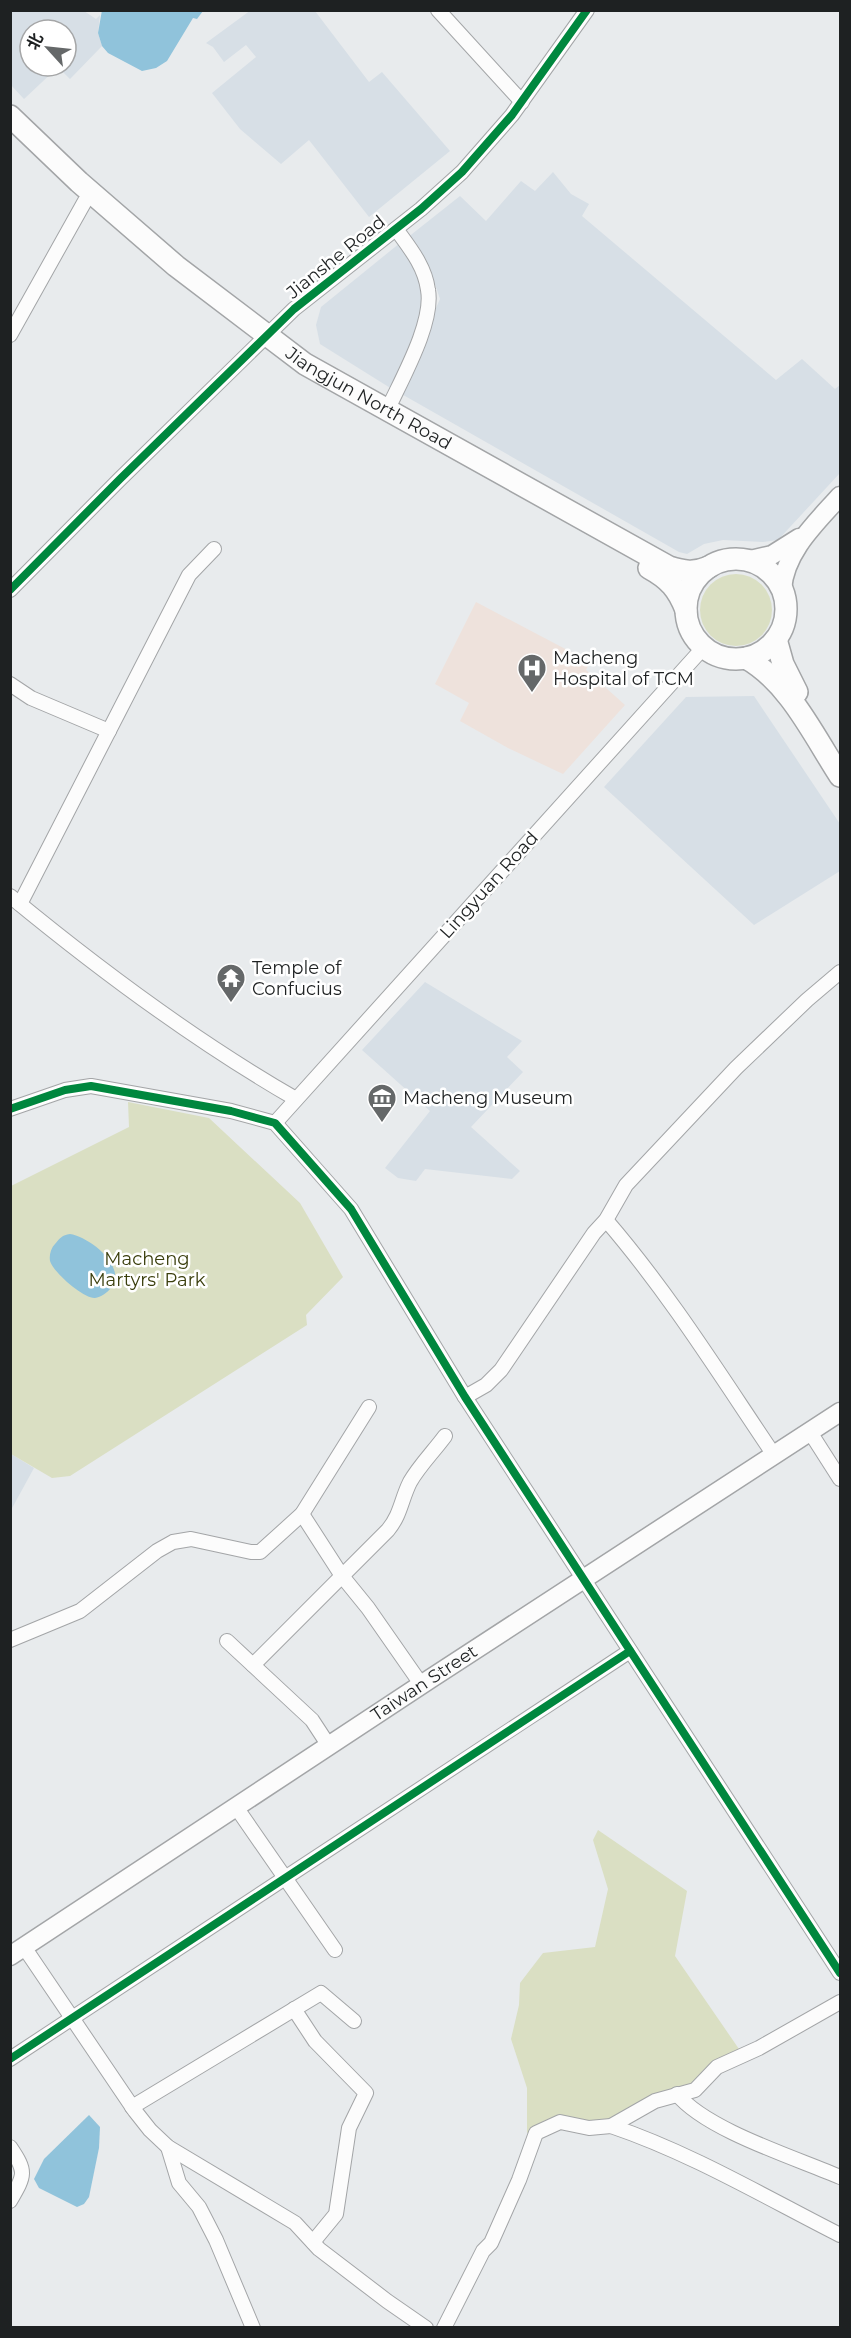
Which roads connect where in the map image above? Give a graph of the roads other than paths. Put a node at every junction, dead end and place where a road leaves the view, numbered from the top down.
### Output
1 (438, 10) edge
2 (587, 10) edge
3 (522, 102) junction
4 (10, 116) edge
5 (10, 131) edge
6 (85, 201) junction
7 (396, 229) junction
8 (10, 335) edge
9 (263, 340) junction
10 (387, 411) junction
11 (840, 495) edge
12 (812, 527) junction
13 (214, 549) dead end
14 (750, 560) junction
15 (709, 567) junction
16 (782, 589) junction
17 (10, 590) edge
18 (686, 610) junction
19 (776, 639) junction
20 (704, 647) junction
21 (746, 658) junction
22 (10, 684) edge
23 (109, 731) junction
24 (840, 758) edge
25 (840, 776) edge
26 (15, 900) edge
27 (840, 972) edge
28 (296, 1099) junction
29 (10, 1109) edge
30 (274, 1123) junction
31 (606, 1220) junction
32 (465, 1397) junction
33 (369, 1407) dead end
34 (840, 1412) edge
35 (810, 1432) junction
36 (445, 1436) dead end
37 (774, 1455) junction
38 (840, 1479) edge
39 (302, 1514) junction
40 (342, 1576) junction
41 (583, 1580) junction
42 (10, 1641) edge
43 (227, 1641) dead end
44 (630, 1651) junction
45 (253, 1665) junction
46 (422, 1684) junction
47 (329, 1746) junction
48 (236, 1807) junction
49 (285, 1878) junction
50 (335, 1950) dead end
51 (17, 1951) edge
52 (840, 1973) edge
53 (840, 2002) edge
54 (294, 2009) junction
55 (73, 2018) junction
56 (354, 2022) dead end
57 (10, 2059) edge
58 (677, 2094) junction
59 (132, 2107) junction
60 (610, 2126) junction
61 (10, 2147) edge
62 (168, 2147) junction
63 (840, 2177) edge
64 (10, 2201) edge
65 (840, 2235) edge
66 (313, 2242) junction
67 (253, 2328) edge
68 (426, 2328) edge
69 (444, 2328) edge

1 - 3 street
2 - 3 street, Jianshe Road
3 - 7 street, Jianshe Road
4 - 9 highway, Jiangjun North Road
5 - 6 highway, Jiangjun North Road
6 - 8 street
6 - 9 highway, Jiangjun North Road
7 - 9 street, Jianshe Road
7 - 10 street
9 - 10 highway, Jiangjun North Road
9 - 17 street, Jianshe Road
9 - 18 highway, Jiangjun North Road
10 - 15 highway, Jiangjun North Road
11 - 12 main road
12 - 14 main road
12 - 16 main road
13 - 23 street
14 - 15 highway
14 - 16 highway
15 - 18 highway
16 - 19 highway
18 - 20 highway
19 - 21 highway
19 - 24 highway
20 - 21 highway
20 - 28 street, Lingyuan Road
21 - 25 highway
22 - 23 street
23 - 26 street
26 - 28 street
27 - 31 street
28 - 30 street, Lingyuan Road
29 - 30 street
30 - 32 street
31 - 32 street
31 - 37 street
32 - 41 street
33 - 39 street
34 - 35 main road, Taiwan Street
35 - 37 main road, Taiwan Street
35 - 38 street
36 - 40 street
37 - 41 main road, Taiwan Street
39 - 40 street
39 - 42 street
40 - 45 street
40 - 46 street
41 - 44 street
41 - 46 main road, Taiwan Street
43 - 45 street
44 - 49 street
44 - 52 street
45 - 47 street
46 - 47 main road, Taiwan Street
47 - 48 main road, Taiwan Street
48 - 49 street
48 - 51 main road, Taiwan Street
49 - 50 street
49 - 55 street
51 - 55 street
53 - 58 street
54 - 56 street
54 - 59 street
54 - 66 street
55 - 57 street
55 - 59 street
58 - 60 street
58 - 63 street
59 - 62 street
60 - 65 street
60 - 69 street
61 - 64 street
62 - 66 street
62 - 67 street
66 - 68 street

